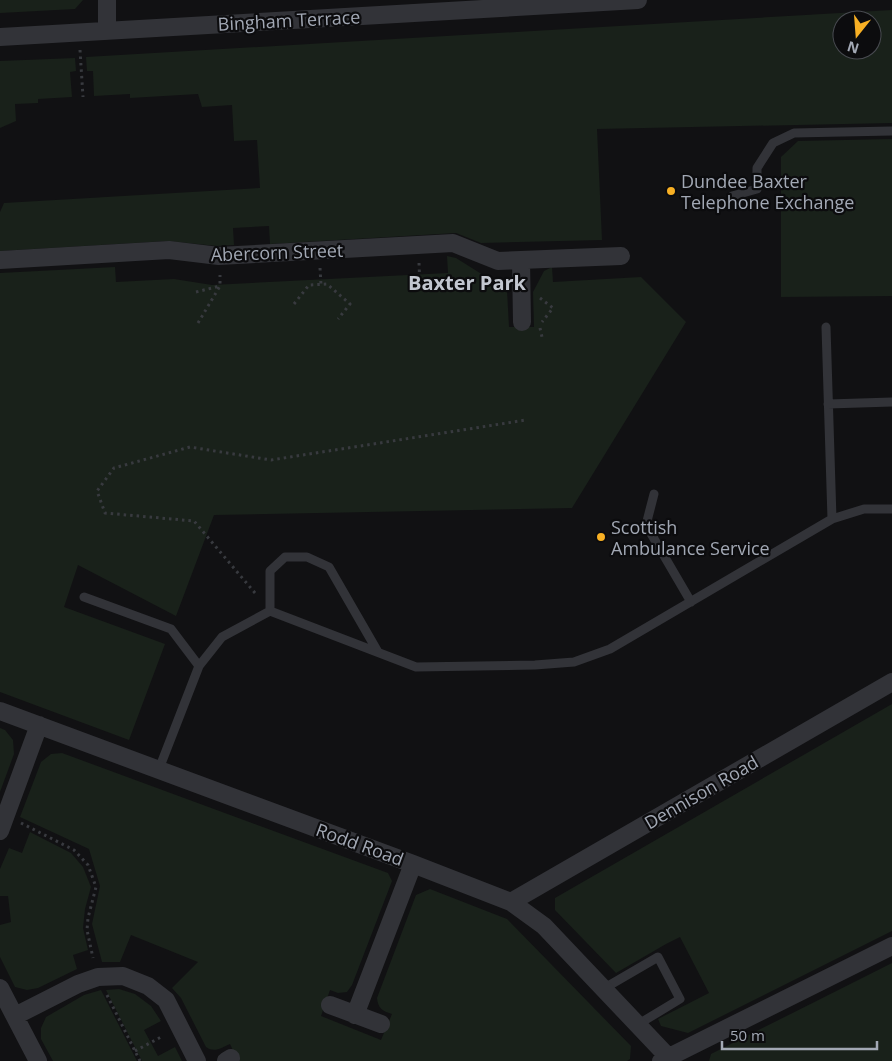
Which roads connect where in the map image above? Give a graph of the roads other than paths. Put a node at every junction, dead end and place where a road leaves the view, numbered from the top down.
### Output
1 (107, 0) edge
2 (638, 0) edge
3 (107, 30) junction
4 (0, 37) edge
5 (892, 131) edge
6 (732, 196) dead end
7 (621, 256) dead end
8 (0, 260) edge
9 (521, 260) junction
10 (522, 322) dead end
11 (826, 327) dead end
12 (892, 402) edge
13 (828, 404) junction
14 (654, 494) dead end
15 (892, 509) edge
16 (832, 519) junction
17 (84, 597) dead end
18 (691, 602) junction
19 (270, 611) junction
20 (378, 652) junction
21 (199, 666) junction
22 (892, 682) edge
23 (0, 711) edge
24 (39, 725) junction
25 (159, 769) junction
26 (3, 823) edge
27 (414, 864) junction
28 (511, 902) junction
29 (892, 946) edge
30 (0, 988) edge
31 (603, 989) junction
32 (330, 1005) dead end
33 (355, 1014) junction
34 (15, 1016) junction
35 (381, 1024) dead end
36 (637, 1025) junction
37 (667, 1060) edge
38 (38, 1061) edge
39 (196, 1061) edge

1 - 3 street
2 - 3 street, Bingham Terrace
3 - 4 street, Bingham Terrace
5 - 6 lane
7 - 9 street, Abercorn Street
8 - 9 street, Abercorn Street
9 - 10 street
11 - 13 lane
12 - 13 lane
13 - 16 lane
14 - 18 lane
15 - 16 lane
16 - 18 lane
17 - 21 lane
18 - 20 lane
19 - 20 lane
19 - 20 lane
19 - 21 lane
21 - 25 lane
22 - 28 street, Dennison Road
23 - 24 street, Rodd Road
24 - 25 street, Rodd Road
24 - 26 street
25 - 27 street, Rodd Road
27 - 28 street, Rodd Road
27 - 33 street
28 - 31 street, Rodd Road
29 - 37 street
30 - 34 street
31 - 36 street, Rodd Road
31 - 36 lane
32 - 33 street
33 - 35 street
34 - 38 street
34 - 39 street
36 - 37 street, Rodd Road

